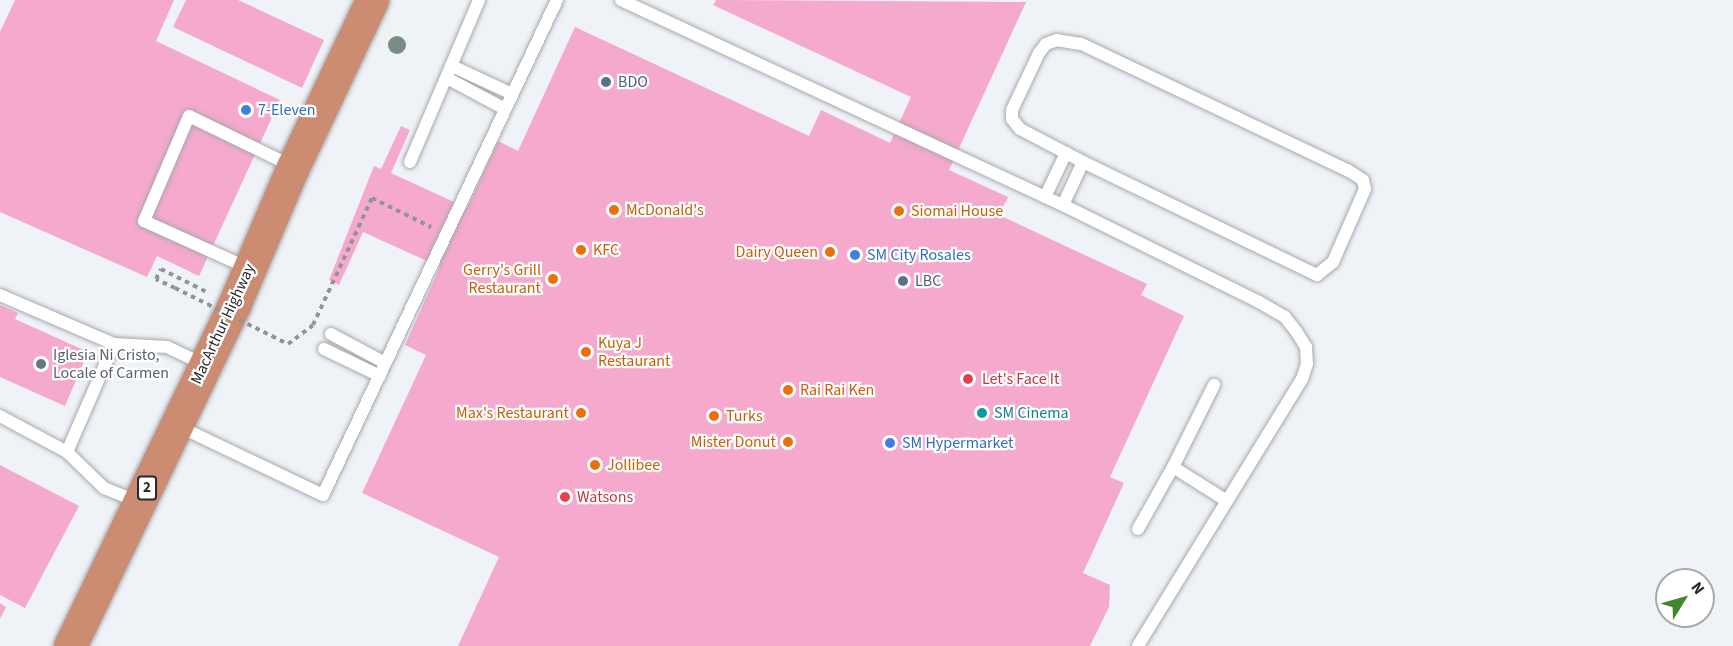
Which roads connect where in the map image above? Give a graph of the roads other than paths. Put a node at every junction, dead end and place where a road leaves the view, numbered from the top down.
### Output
1 (372, 0) edge
2 (479, 0) edge
3 (557, 0) edge
4 (621, 0) edge
5 (452, 66) junction
6 (447, 78) junction
7 (512, 94) junction
8 (505, 109) junction
9 (1066, 153) junction
10 (410, 162) dead end
11 (1083, 162) junction
12 (293, 167) junction
13 (1045, 197) junction
14 (1063, 206) junction
15 (249, 268) junction
16 (0, 295) edge
17 (331, 334) dead end
18 (114, 344) junction
19 (324, 349) dead end
20 (385, 363) junction
21 (205, 365) junction
22 (380, 376) junction
23 (1214, 385) dead end
24 (0, 416) edge
25 (176, 425) junction
26 (67, 452) junction
27 (1173, 467) junction
28 (1227, 501) junction
29 (140, 503) junction
30 (1138, 529) dead end
31 (69, 646) edge
32 (1138, 646) edge

1 - 12 highway, MacArthur Highway / 2
2 - 5 lane
3 - 7 lane
4 - 13 lane
5 - 6 lane
5 - 7 lane
6 - 8 lane
6 - 10 lane
7 - 8 lane
8 - 20 lane
9 - 11 lane
9 - 11 lane
9 - 13 lane
11 - 14 lane
12 - 15 highway, MacArthur Highway / 2
12 - 15 lane
13 - 14 lane
14 - 28 lane
15 - 21 highway, MacArthur Highway / 2
16 - 18 lane
17 - 20 lane
18 - 21 lane
18 - 26 lane
19 - 22 lane
20 - 22 lane
21 - 25 highway, MacArthur Highway / 2
22 - 25 lane
23 - 27 lane
24 - 26 lane
25 - 29 highway, MacArthur Highway / 2
26 - 29 lane
27 - 28 lane
27 - 30 lane
28 - 32 lane
29 - 31 highway, MacArthur Highway / 2

